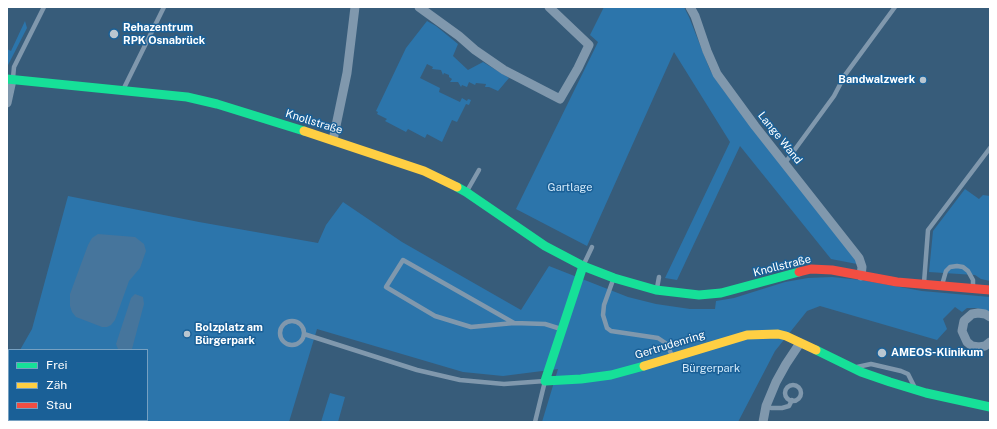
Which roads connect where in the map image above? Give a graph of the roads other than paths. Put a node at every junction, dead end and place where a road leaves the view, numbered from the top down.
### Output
1 (44, 7) edge
2 (164, 7) edge
3 (354, 7) edge
4 (419, 7) edge
5 (549, 7) edge
6 (690, 7) edge
7 (895, 7) edge
8 (10, 80) edge
9 (122, 91) junction
10 (7, 103) edge
11 (334, 140) junction
12 (990, 148) edge
13 (785, 163) junction
14 (479, 170) dead end
15 (466, 192) junction
16 (592, 247) dead end
17 (583, 266) junction
18 (861, 276) junction
19 (659, 277) dead end
20 (614, 278) junction
21 (924, 284) junction
22 (942, 285) junction
23 (973, 288) junction
24 (656, 290) junction
25 (990, 290) edge
26 (990, 317) edge
27 (514, 323) junction
28 (562, 329) junction
29 (304, 334) junction
30 (990, 342) edge
31 (800, 343) junction
32 (673, 357) junction
33 (854, 368) junction
34 (545, 381) junction
35 (915, 390) junction
36 (792, 400) dead end
37 (766, 406) junction
38 (990, 407) edge
39 (535, 422) edge
40 (763, 422) edge

1 - 8 lane
2 - 9 lane
3 - 11 street
4 - 5 street
6 - 13 street, Lange Wand
7 - 13 lane
8 - 9 street, Knollstraße
8 - 10 street
9 - 11 street, Knollstraße
11 - 15 street, Knollstraße
12 - 21 lane
13 - 18 street, Lange Wand
14 - 15 lane
15 - 17 street, Knollstraße
16 - 17 lane
17 - 20 street, Knollstraße
17 - 28 street
18 - 21 street, Knollstraße
18 - 24 street, Knollstraße
19 - 24 lane
20 - 24 street, Knollstraße
20 - 32 lane
21 - 22 street, Knollstraße
22 - 23 street, Knollstraße
22 - 23 lane
23 - 25 street, Knollstraße
26 - 30 street
27 - 27 lane
27 - 28 lane
28 - 34 street
29 - 29 lane
29 - 34 lane
31 - 32 street, Gertrudenring
31 - 33 street, Gertrudenring
31 - 37 street
32 - 34 street, Gertrudenring
33 - 35 street, Gertrudenring
33 - 35 lane
34 - 39 lane
35 - 38 street, Gertrudenring
36 - 37 lane
37 - 40 street

